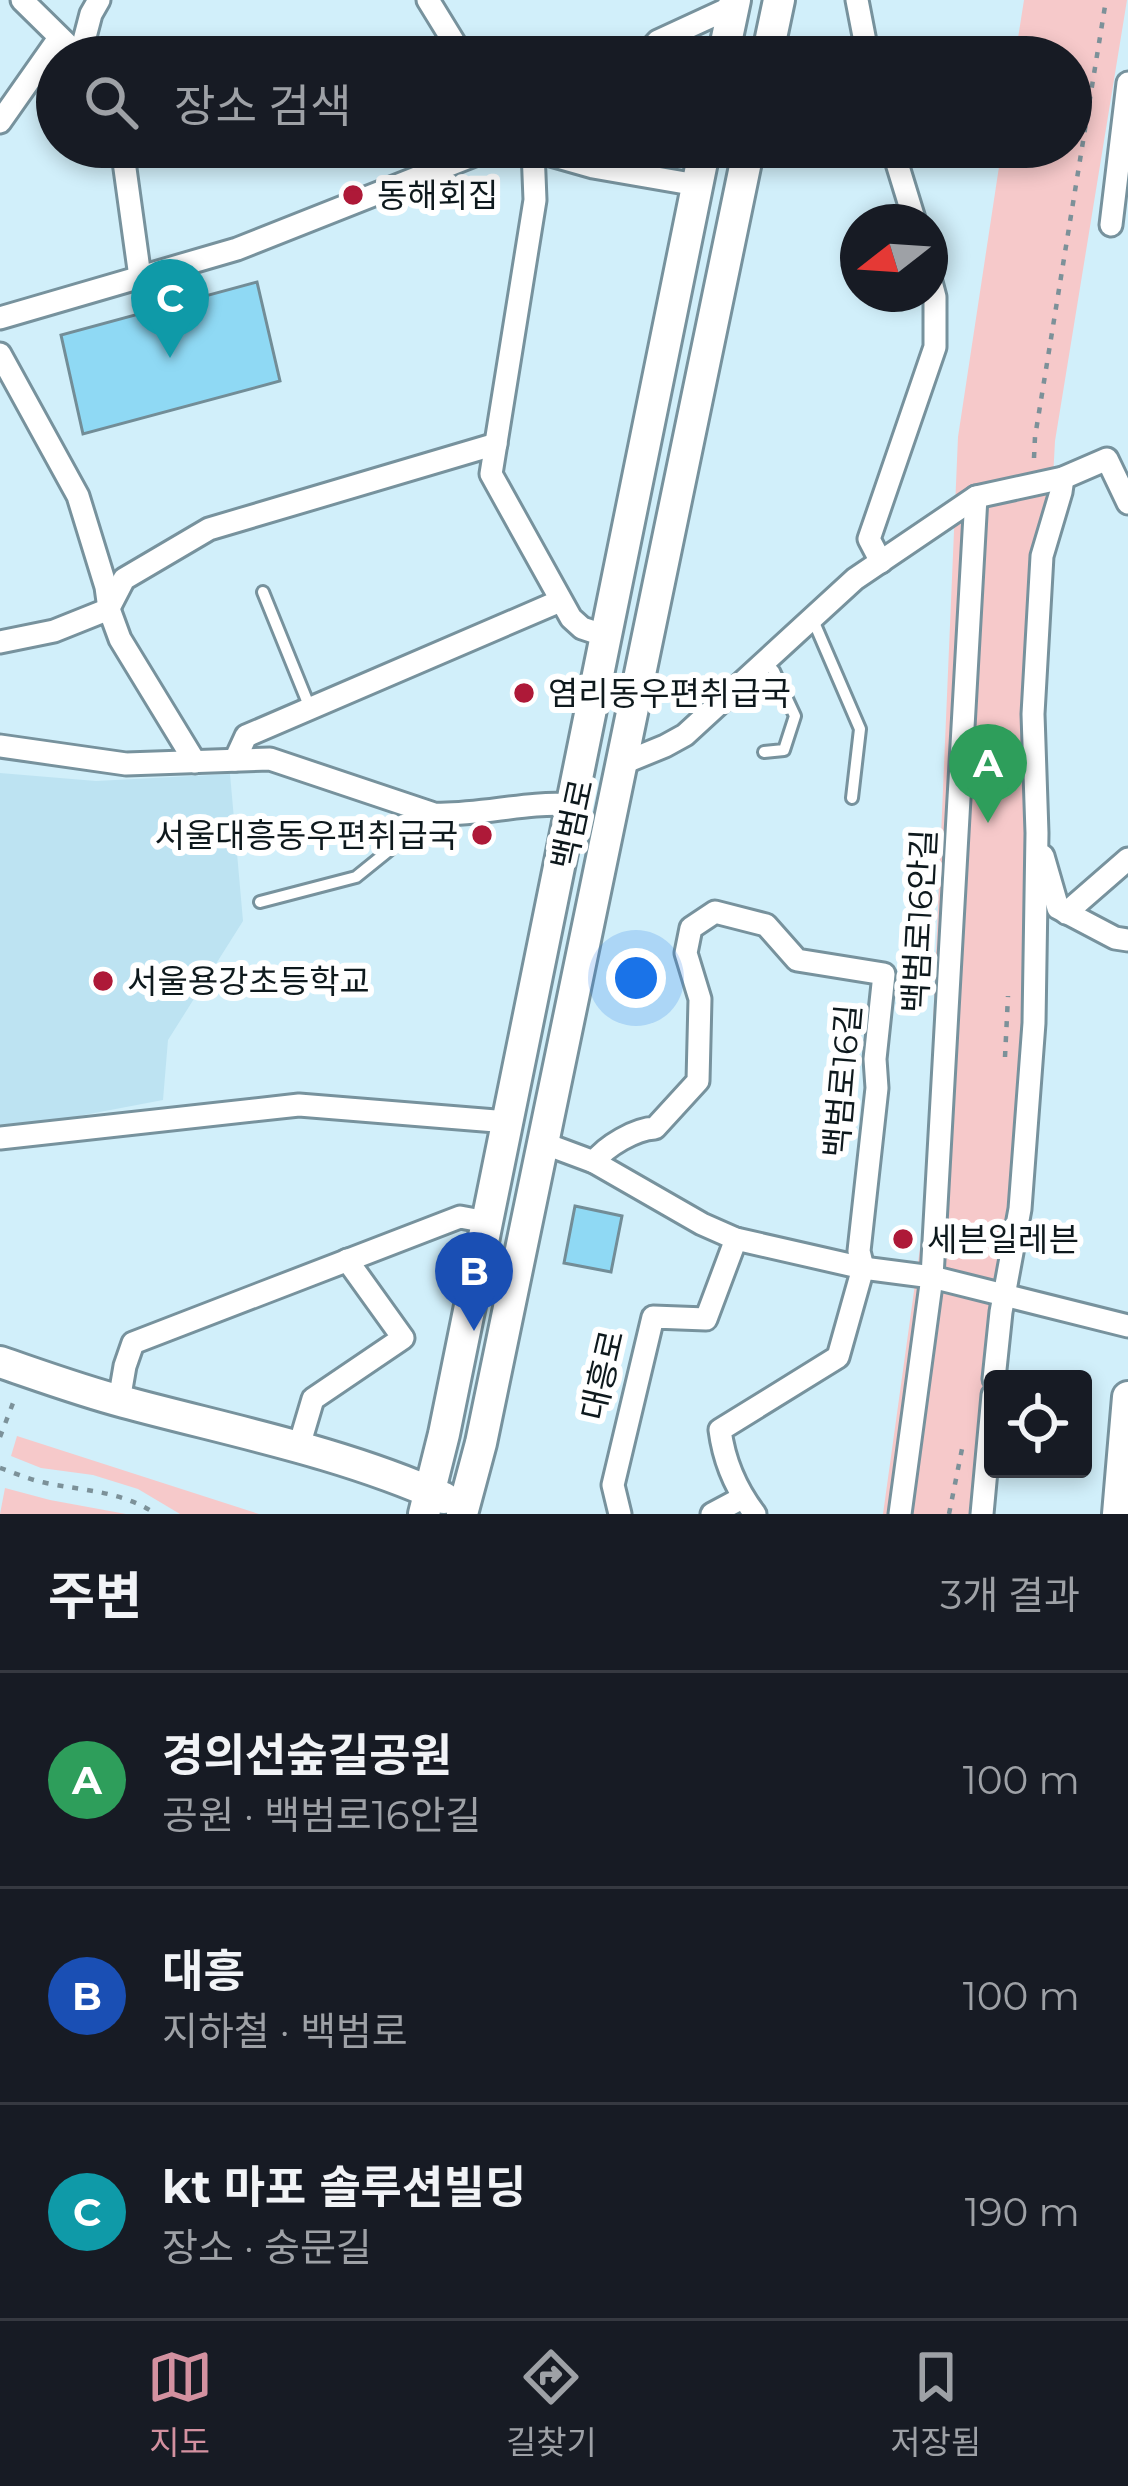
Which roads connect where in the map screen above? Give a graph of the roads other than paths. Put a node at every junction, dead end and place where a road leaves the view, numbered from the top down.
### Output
1 (22, 0) edge
2 (99, 0) edge
3 (428, 0) edge
4 (779, 0) edge
5 (857, 0) edge
6 (734, 3) edge
7 (57, 36) edge
8 (85, 36) edge
9 (450, 36) edge
10 (668, 36) edge
11 (727, 36) edge
12 (771, 36) edge
13 (864, 36) edge
14 (36, 71) edge
15 (1128, 83) edge
16 (0, 122) edge
17 (1123, 161) edge
18 (125, 168) edge
19 (442, 168) edge
20 (534, 168) edge
21 (604, 168) edge
22 (701, 168) edge
23 (744, 168) edge
24 (898, 168) edge
25 (698, 185) junction
26 (909, 204) edge
27 (1111, 225) dead end
28 (140, 278) junction
29 (935, 312) edge
30 (0, 318) edge
31 (0, 354) edge
32 (496, 444) junction
33 (1063, 478) junction
34 (976, 497) junction
35 (1128, 503) edge
36 (880, 562) junction
37 (262, 592) dead end
38 (560, 601) junction
39 (109, 609) junction
40 (812, 619) junction
41 (606, 636) junction
42 (0, 642) edge
43 (766, 661) junction
44 (310, 708) junction
45 (0, 746) edge
46 (764, 752) dead end
47 (235, 760) junction
48 (195, 762) junction
49 (621, 764) junction
50 (852, 798) dead end
51 (572, 805) junction
52 (434, 814) junction
53 (1036, 833) junction
54 (1128, 859) edge
55 (260, 902) dead end
56 (1066, 913) junction
57 (1128, 940) edge
58 (508, 1122) junction
59 (0, 1138) edge
60 (543, 1143) junction
61 (594, 1162) junction
62 (487, 1222) junction
63 (736, 1239) junction
64 (347, 1260) junction
65 (863, 1268) junction
66 (932, 1277) junction
67 (1004, 1295) junction
68 (1128, 1326) edge
69 (0, 1363) edge
70 (995, 1370) edge
71 (456, 1376) junction
72 (492, 1386) junction
73 (1128, 1397) edge
74 (119, 1401) junction
75 (299, 1446) junction
76 (1125, 1464) edge
77 (985, 1478) edge
78 (427, 1503) edge
79 (749, 1506) edge
80 (470, 1512) edge
81 (620, 1514) edge
82 (712, 1514) edge
83 (900, 1514) edge
84 (982, 1514) edge
85 (1118, 1514) edge

1 - 7 street
2 - 8 street
3 - 9 street
4 - 12 main road
5 - 13 street
6 - 10 street
6 - 11 main road
14 - 16 street
15 - 17 street
17 - 27 street
18 - 28 street
19 - 28 street
20 - 32 street
21 - 25 street
22 - 25 main road, 백범로
23 - 49 main road, 백범로
24 - 26 street
25 - 41 main road, 백범로
28 - 30 street
29 - 36 street
31 - 39 street
32 - 38 street
32 - 39 street
33 - 34 street
33 - 35 street
33 - 53 street
34 - 36 street
34 - 66 street, 백범로16안길
36 - 40 street
37 - 44 lane
38 - 41 street
38 - 44 street
39 - 42 street
39 - 48 street
40 - 43 street
40 - 50 lane
41 - 51 main road, 백범로
43 - 46 lane
43 - 49 street
44 - 47 street
45 - 48 street
47 - 48 street
47 - 52 street
49 - 60 main road, 백범로
51 - 52 street
51 - 58 main road, 백범로
52 - 55 lane
53 - 56 street
53 - 67 street
54 - 56 street
56 - 57 street
58 - 59 street
58 - 62 main road, 백범로
60 - 61 street
60 - 72 main road, 백범로
61 - 63 street
61 - 65 street, 백범로16길
62 - 64 street
62 - 71 main road, 백범로
63 - 65 street
63 - 81 street, 대흥로
64 - 74 street
64 - 75 street
65 - 66 street
65 - 79 street
66 - 67 street
66 - 83 street
67 - 68 street
67 - 70 street
69 - 74 main road
71 - 72 main road
71 - 78 main road, 백범로
72 - 80 main road, 백범로
73 - 76 main road
74 - 75 main road
75 - 78 main road
76 - 85 main road
77 - 84 street
78 - 80 main road
79 - 82 street

